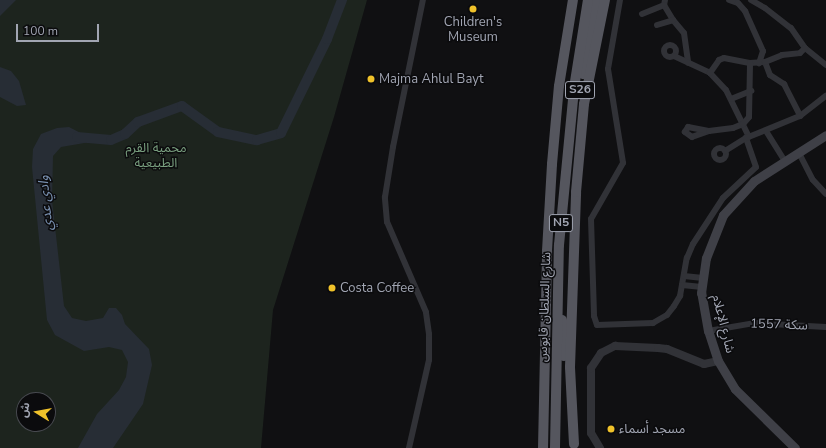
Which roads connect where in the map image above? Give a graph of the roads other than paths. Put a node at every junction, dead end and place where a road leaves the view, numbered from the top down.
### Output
1 (423, 0) edge
2 (573, 0) edge
3 (588, 0) edge
4 (597, 0) edge
5 (605, 0) edge
6 (620, 0) edge
7 (729, 0) edge
8 (751, 0) edge
9 (665, 2) edge
10 (642, 14) dead end
11 (673, 20) junction
12 (657, 25) dead end
13 (805, 48) junction
14 (674, 56) dead end
15 (762, 62) junction
16 (688, 63) junction
17 (750, 63) junction
18 (826, 65) edge
19 (710, 73) junction
20 (751, 91) junction
21 (826, 96) edge
22 (731, 99) junction
23 (800, 116) junction
24 (743, 124) junction
25 (709, 131) dead end
26 (766, 131) junction
27 (826, 135) edge
28 (748, 137) junction
29 (725, 151) dead end
30 (799, 153) junction
31 (785, 162) junction
32 (564, 180) junction
33 (826, 194) edge
34 (684, 276) junction
35 (703, 283) junction
36 (682, 286) junction
37 (557, 295) junction
38 (826, 327) edge
39 (708, 331) junction
40 (718, 361) junction
41 (543, 423) junction
42 (575, 446) edge
43 (409, 448) edge
44 (539, 448) edge
45 (543, 448) edge
46 (555, 448) edge
47 (600, 448) edge
48 (795, 448) edge

1 - 43 street
2 - 41 highway, شارع السلطان قابوس / N5
3 - 32 highway, شارع السلطان قابوس / N5
4 - 32 highway, S26
5 - 42 highway
6 - 36 street
7 - 15 street
8 - 13 street
9 - 10 street
9 - 11 street
11 - 12 street
11 - 16 street
13 - 15 street
13 - 18 street
14 - 16 street
15 - 17 street
15 - 23 street
16 - 19 street
17 - 19 street
17 - 20 street
19 - 22 street
20 - 22 street
20 - 24 street
21 - 23 street
22 - 24 street
23 - 26 street
24 - 25 street
24 - 28 street
26 - 28 street
26 - 31 street
27 - 30 main road, شارع الإعلام
28 - 29 street
28 - 34 street
30 - 31 main road, شارع الإعلام
30 - 33 street
31 - 35 main road, شارع الإعلام
32 - 37 highway, شارع السلطان قابوس / N5
34 - 35 street
34 - 36 street
35 - 36 street
35 - 39 main road, شارع الإعلام
37 - 42 highway
37 - 46 highway, شارع السلطان قابوس / N5
38 - 39 street, سكة 1557
39 - 40 main road, شارع الإعلام
40 - 47 street
40 - 48 main road, شارع الإعلام
41 - 44 highway
41 - 45 highway, شارع السلطان قابوس / N5

